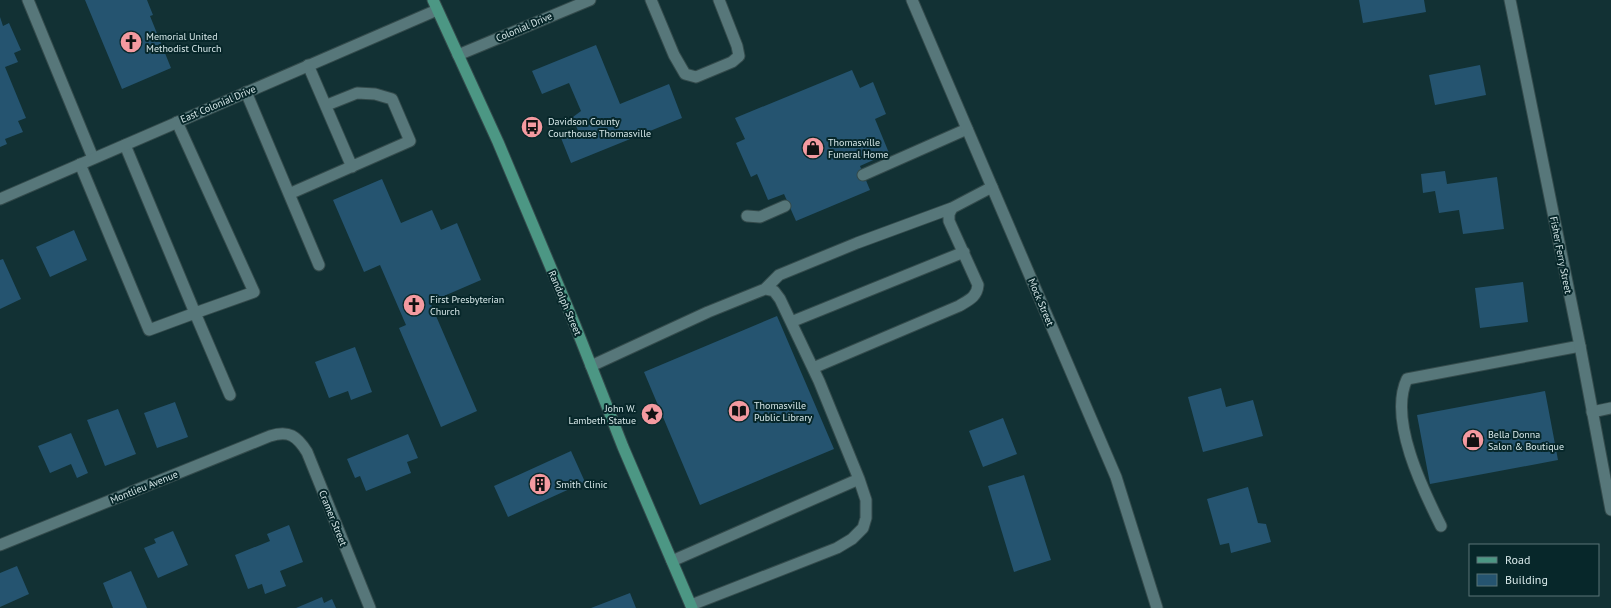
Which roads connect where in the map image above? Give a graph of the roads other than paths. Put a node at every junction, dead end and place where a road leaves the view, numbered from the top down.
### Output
1 (28, 0) edge
2 (590, 0) edge
3 (651, 0) edge
4 (719, 0) edge
5 (912, 0) edge
6 (1510, 0) edge
7 (435, 5) edge
8 (458, 55) junction
9 (308, 65) junction
10 (246, 92) junction
11 (327, 105) junction
12 (176, 122) junction
13 (967, 129) junction
14 (125, 145) junction
15 (93, 158) junction
16 (80, 164) junction
17 (352, 167) junction
18 (863, 175) dead end
19 (992, 188) junction
20 (289, 194) junction
21 (0, 199) edge
22 (785, 206) dead end
23 (952, 208) junction
24 (747, 216) dead end
25 (964, 252) junction
26 (319, 264) dead end
27 (765, 289) junction
28 (195, 313) junction
29 (791, 322) junction
30 (1580, 346) junction
31 (591, 366) junction
32 (813, 368) junction
33 (230, 395) dead end
34 (1611, 408) edge
35 (1592, 412) junction
36 (289, 434) joint
37 (859, 479) junction
38 (1611, 510) edge
39 (1441, 526) dead end
40 (0, 545) edge
41 (672, 561) junction
42 (692, 607) edge
43 (370, 608) edge
44 (1157, 608) edge

1 - 15 street
2 - 8 street, Colonial Drive
3 - 4 street
5 - 13 street, Mock Street
6 - 30 street, Fisher Ferry Street
7 - 8 main road, Randolph Street
7 - 9 street, East Colonial Drive
8 - 31 main road, Randolph Street
9 - 10 street, East Colonial Drive
9 - 11 street
10 - 12 street, East Colonial Drive
10 - 20 street
11 - 17 street
11 - 17 street
12 - 14 street, East Colonial Drive
12 - 28 street
13 - 18 street
13 - 19 street, Mock Street
14 - 15 street, East Colonial Drive
14 - 28 street
15 - 16 street, East Colonial Drive
16 - 21 street, East Colonial Drive
16 - 28 street
17 - 20 street
19 - 23 street
19 - 44 street, Mock Street
20 - 26 street
22 - 24 street
23 - 25 street
23 - 27 street
25 - 29 street
25 - 32 street
27 - 29 street
27 - 31 street
28 - 33 street
29 - 32 street
30 - 35 street, Fisher Ferry Street
30 - 39 street
31 - 41 main road, Randolph Street
32 - 37 street
34 - 35 street
35 - 38 street, Fisher Ferry Street
36 - 40 street, Montlieu Avenue
36 - 43 street, Cramer Street
37 - 41 street
37 - 42 street
41 - 42 main road, Randolph Street

